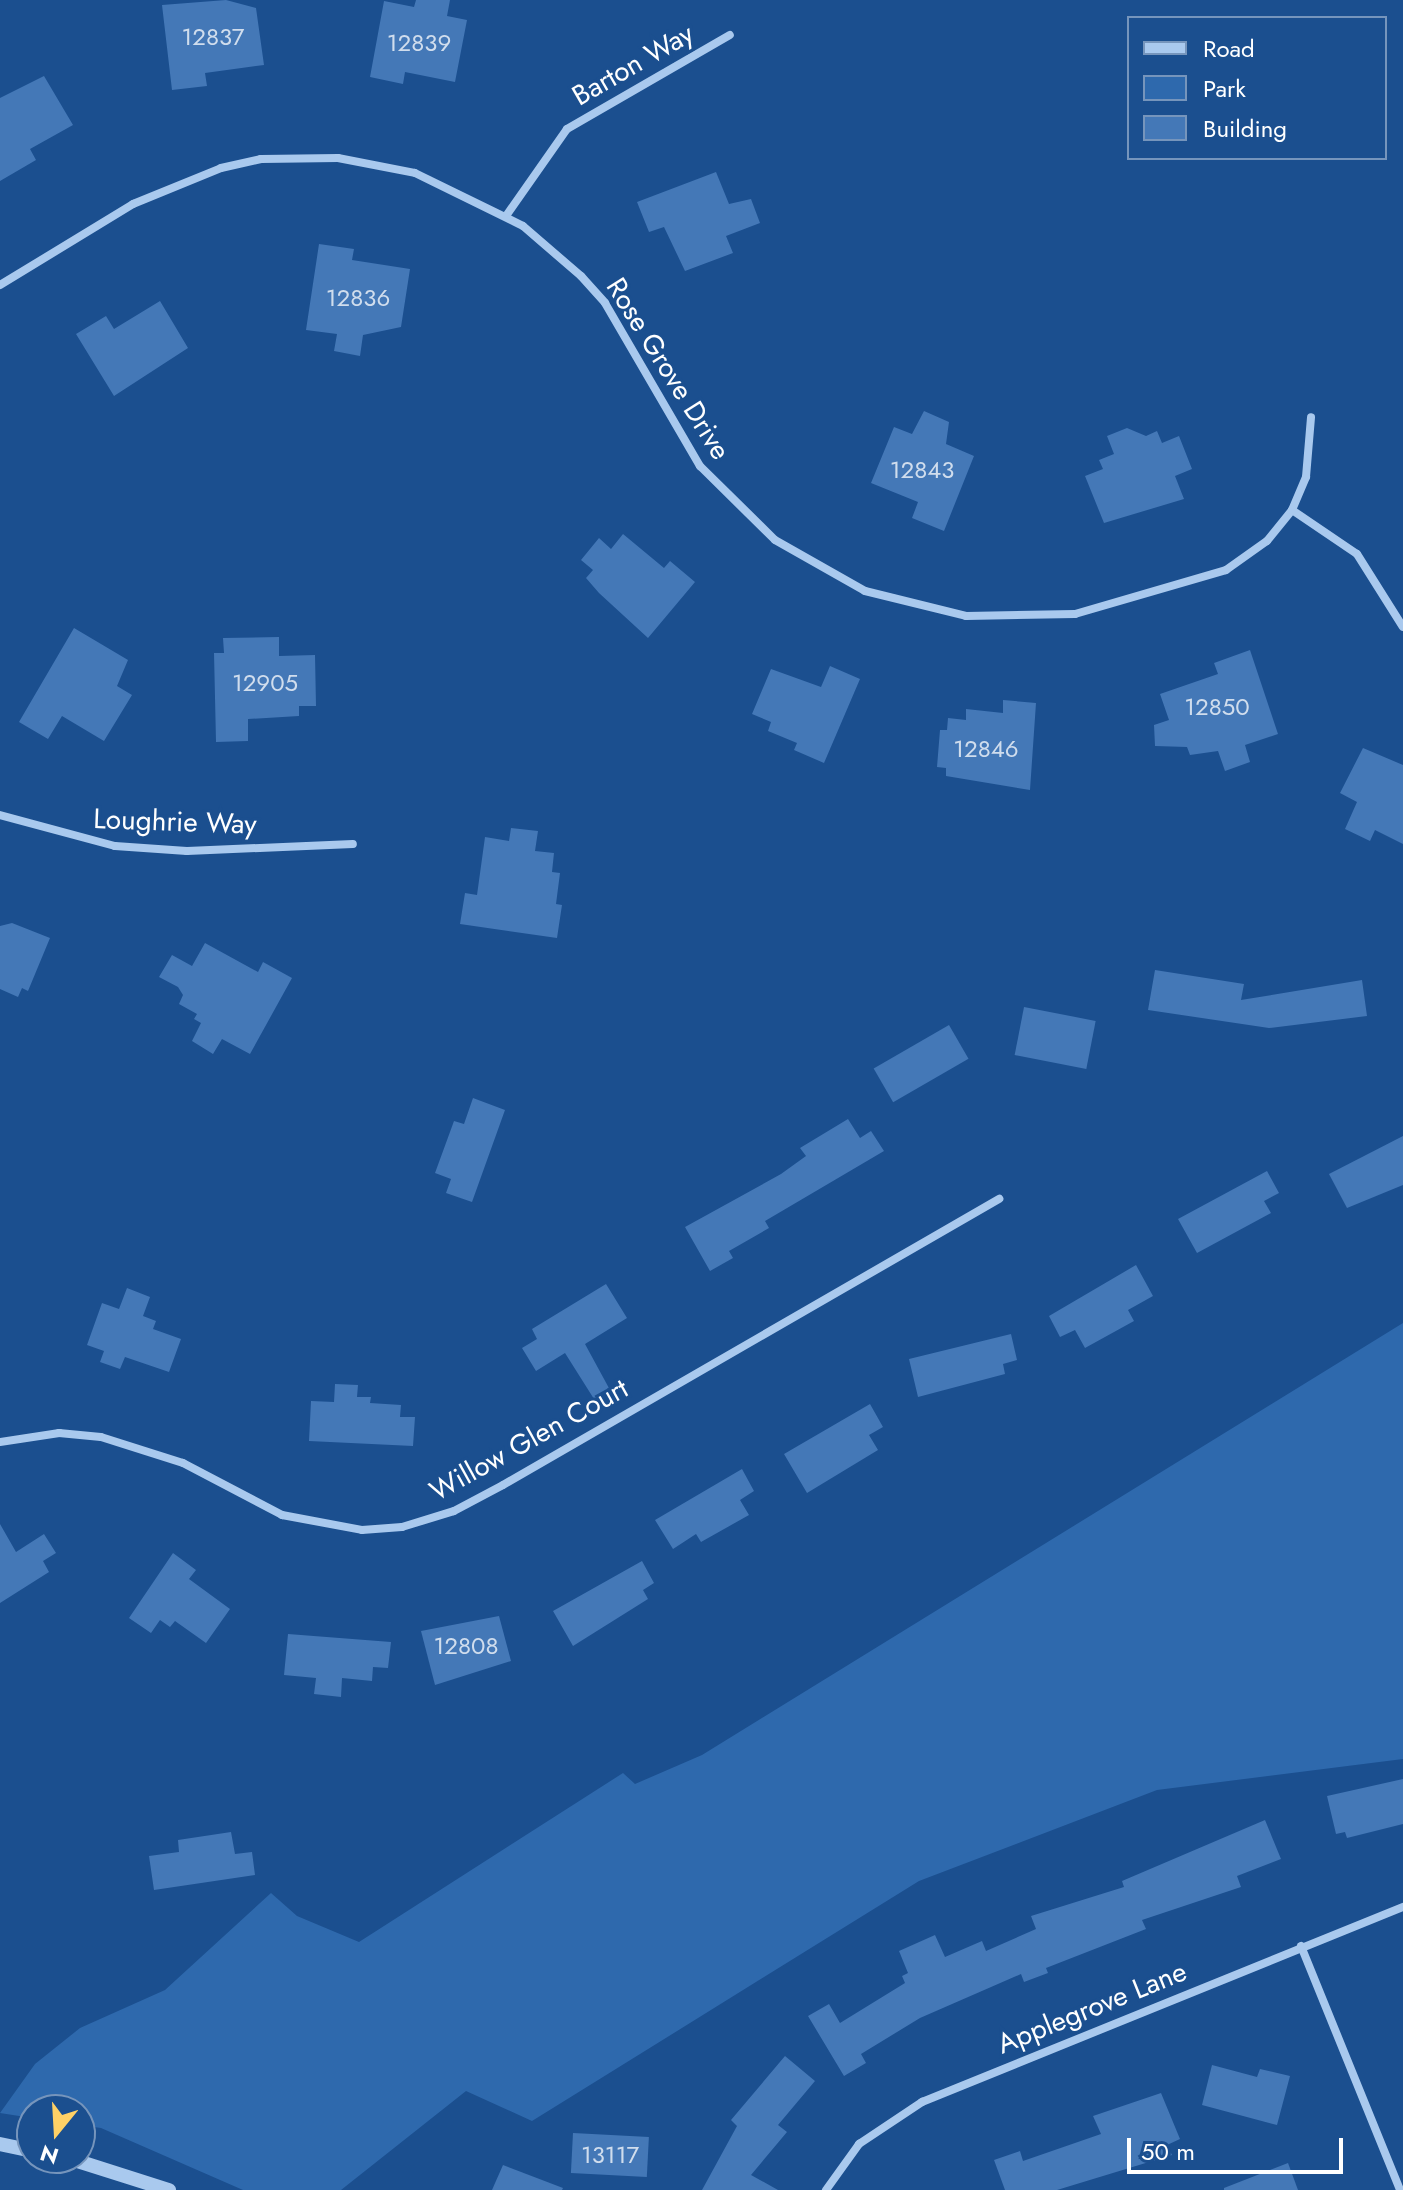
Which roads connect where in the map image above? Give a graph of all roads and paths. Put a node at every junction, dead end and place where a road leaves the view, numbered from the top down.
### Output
1 (730, 35) dead end
2 (506, 216) junction
3 (0, 285) edge
4 (1311, 417) dead end
5 (1292, 510) junction
6 (1403, 627) edge
7 (0, 815) edge
8 (353, 844) dead end
9 (999, 1199) dead end
10 (0, 1442) edge
11 (1403, 1907) edge
12 (1301, 1946) junction
13 (96, 2167) edge
14 (169, 2190) edge
15 (826, 2190) edge
16 (1400, 2190) edge

1 - 2 street, Barton Way
2 - 3 street, Rose Grove Drive
2 - 5 street, Rose Grove Drive
4 - 5 street, Rose Grove Drive
5 - 6 street
7 - 8 street, Loughrie Way
9 - 10 street, Willow Glen Court
11 - 12 street, Applegrove Lane
12 - 15 street, Applegrove Lane
12 - 16 street
13 - 14 street

